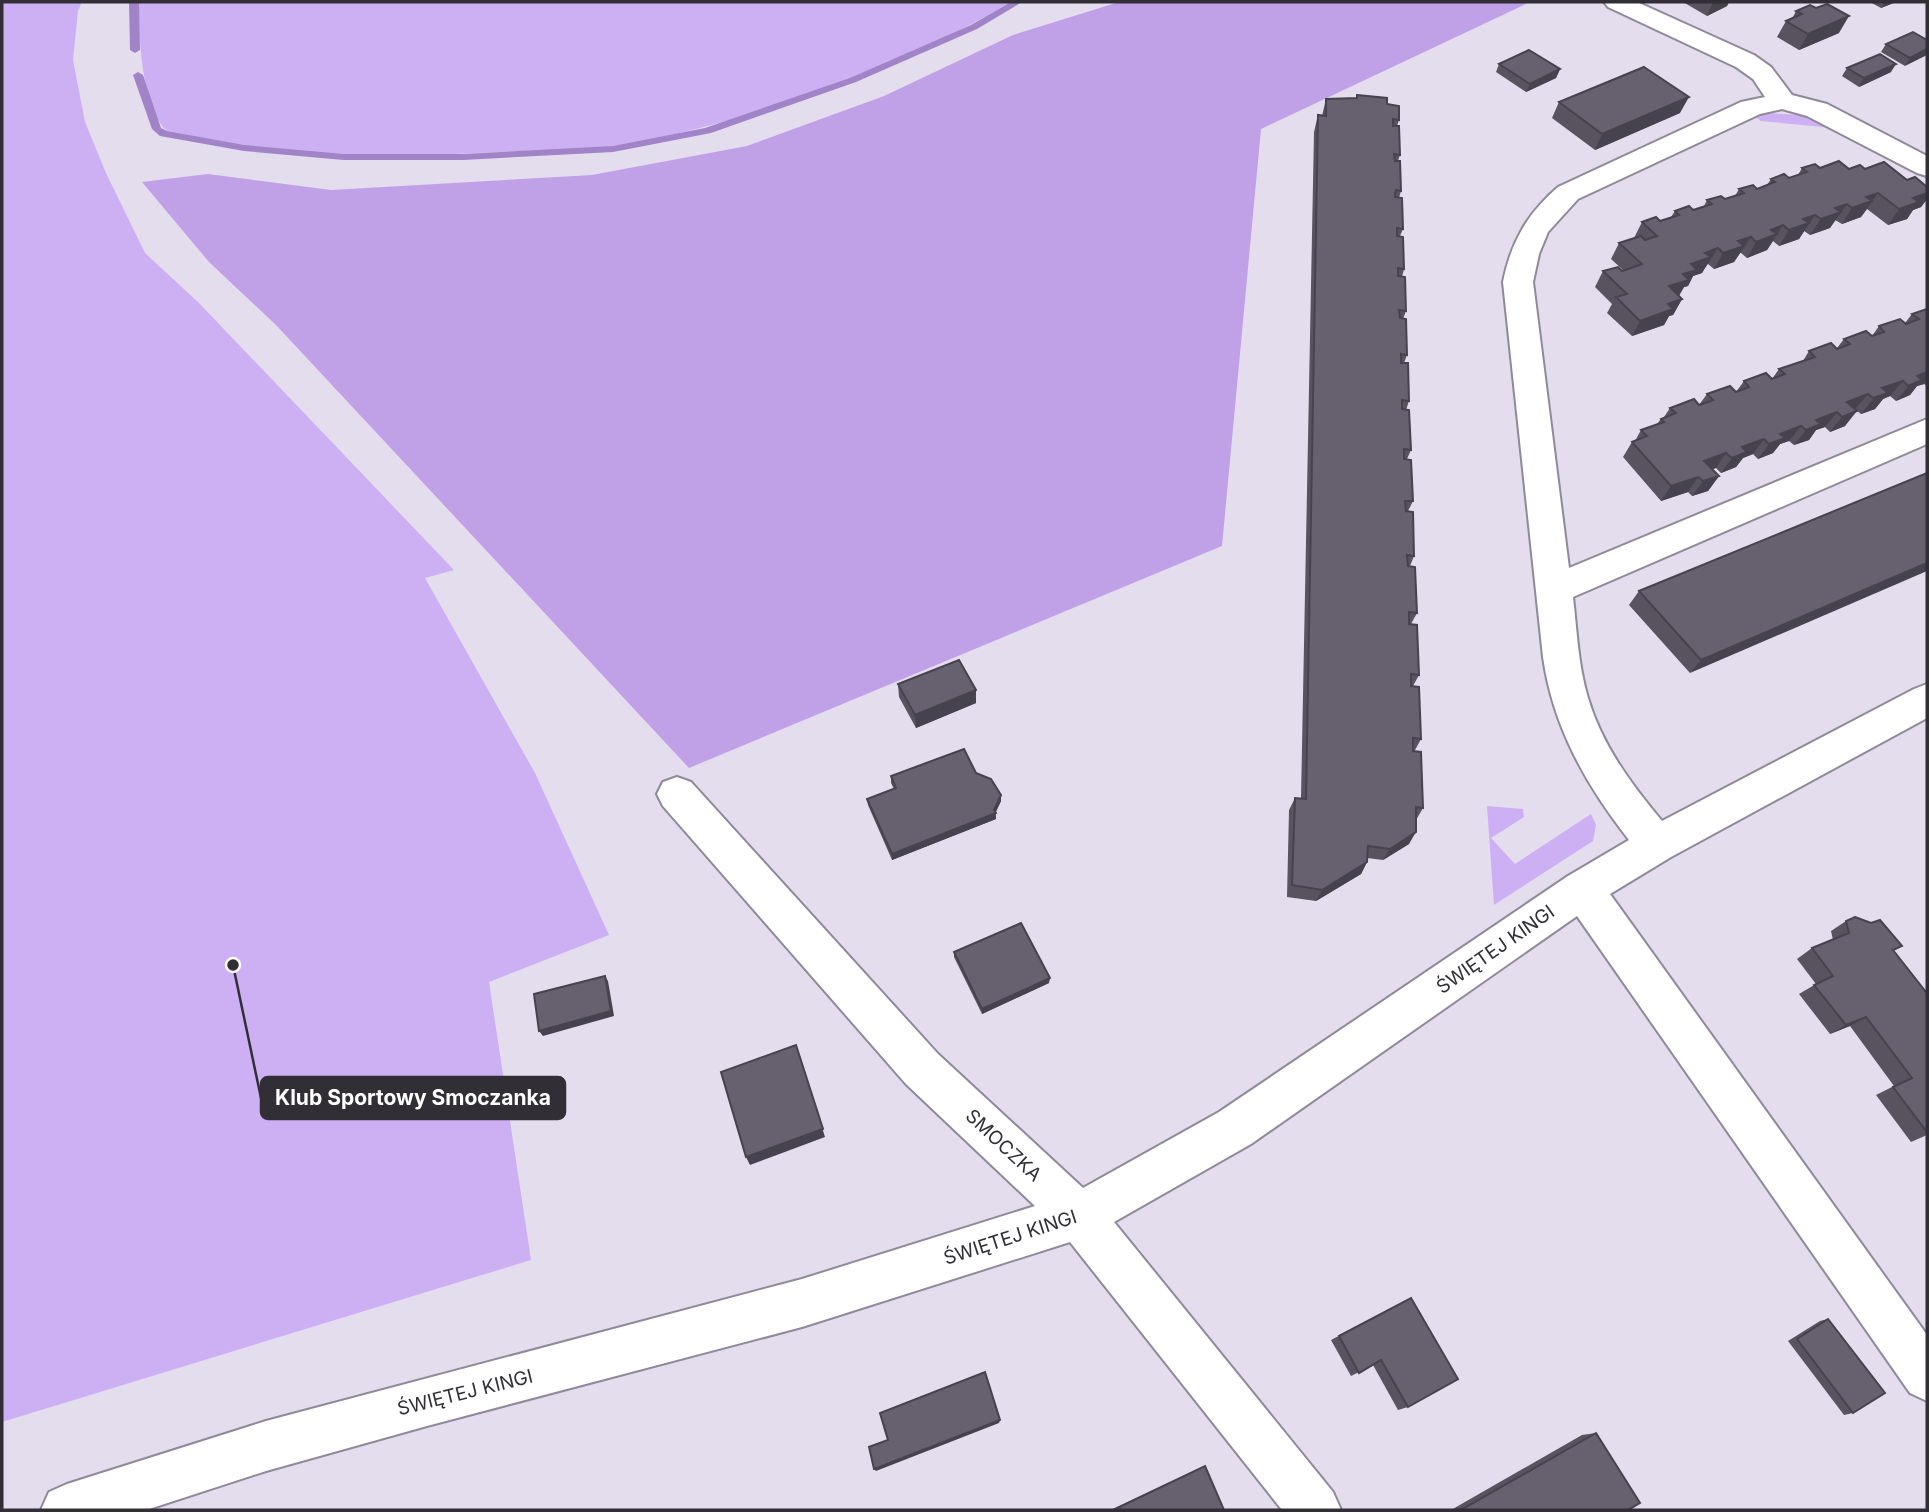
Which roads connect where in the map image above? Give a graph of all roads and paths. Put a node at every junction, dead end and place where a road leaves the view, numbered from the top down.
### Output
1 (1618, 2) edge
2 (1782, 101) junction
3 (1927, 167) edge
4 (1927, 431) edge
5 (1554, 590) junction
6 (1927, 700) edge
7 (677, 794) dead end
8 (1657, 844) junction
9 (1582, 889) junction
10 (1079, 1216) junction
11 (1927, 1376) edge
12 (66, 1510) edge
13 (1315, 1510) edge

1 - 2 street
2 - 3 street
2 - 5 street
4 - 5 street
5 - 8 street
6 - 8 street, ŚWIĘTEJ KINGI
7 - 10 street, SMOCZKA
8 - 9 street, ŚWIĘTEJ KINGI
9 - 10 street, ŚWIĘTEJ KINGI
9 - 11 street
10 - 12 street, ŚWIĘTEJ KINGI
10 - 13 street, SMOCZKA

